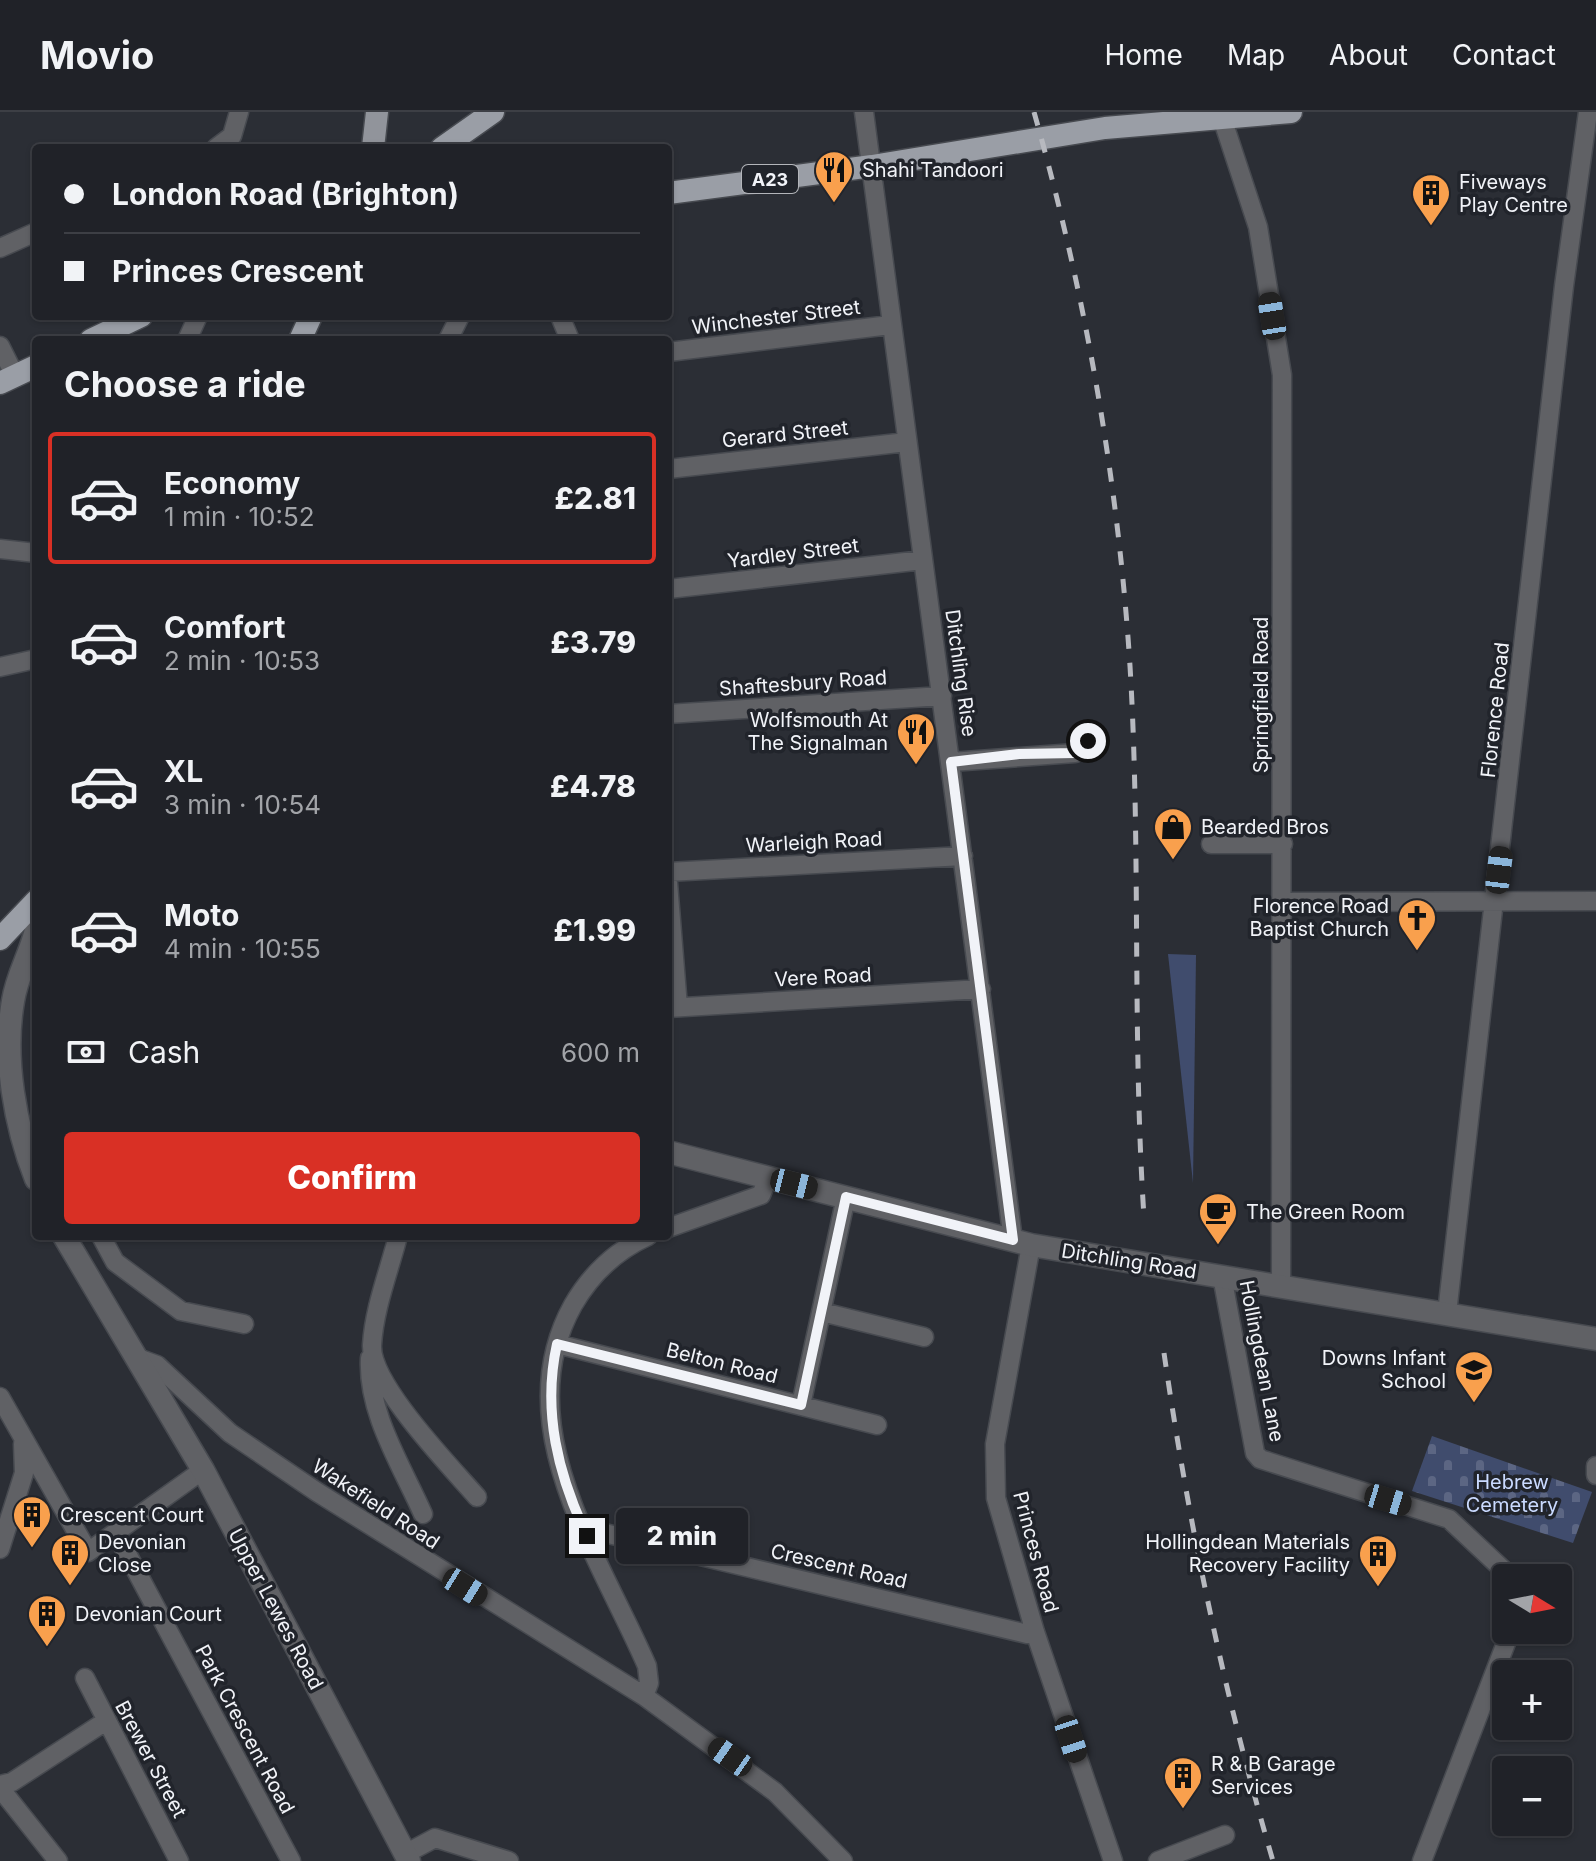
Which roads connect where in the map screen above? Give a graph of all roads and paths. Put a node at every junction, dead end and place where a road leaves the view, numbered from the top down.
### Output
1 (239, 112) edge
2 (377, 112) edge
3 (493, 112) edge
4 (864, 112) edge
5 (1291, 112) edge
6 (1588, 112) edge
7 (1221, 116) edge
8 (221, 144) edge
9 (373, 144) edge
10 (448, 144) edge
11 (872, 166) junction
12 (672, 192) edge
13 (32, 234) edge
14 (0, 248) edge
15 (133, 320) edge
16 (890, 325) junction
17 (99, 336) edge
18 (0, 346) edge
19 (672, 352) edge
20 (32, 368) edge
21 (7, 380) edge
22 (907, 442) junction
23 (672, 469) edge
24 (0, 549) edge
25 (32, 553) edge
26 (923, 560) junction
27 (672, 589) edge
28 (31, 662) edge
29 (0, 667) edge
30 (942, 696) junction
31 (672, 714) edge
32 (1088, 741) dead end
33 (951, 762) junction
34 (1211, 844) dead end
35 (1283, 844) junction
36 (963, 856) junction
37 (672, 872) edge
38 (1495, 901) junction
39 (1596, 901) edge
40 (1283, 902) junction
41 (32, 905) edge
42 (0, 939) edge
43 (32, 948) edge
44 (0, 957) edge
45 (29, 968) edge
46 (672, 982) edge
47 (981, 989) junction
48 (673, 1007) edge
49 (7, 1105) edge
50 (672, 1153) edge
51 (32, 1169) edge
52 (768, 1178) junction
53 (846, 1197) junction
54 (672, 1227) edge
55 (66, 1240) edge
56 (103, 1240) edge
57 (397, 1240) edge
58 (641, 1240) edge
59 (1022, 1243) junction
60 (1222, 1276) junction
61 (1281, 1285) junction
62 (822, 1312) junction
63 (1447, 1313) junction
64 (244, 1324) dead end
65 (924, 1337) dead end
66 (1596, 1339) edge
67 (557, 1344) junction
68 (372, 1348) junction
69 (138, 1358) junction
70 (0, 1397) edge
71 (801, 1405) junction
72 (877, 1425) dead end
73 (23, 1440) junction
74 (1596, 1466) edge
75 (203, 1470) junction
76 (1596, 1475) edge
77 (477, 1497) dead end
78 (423, 1514) dead end
79 (116, 1533) junction
80 (587, 1536) junction
81 (0, 1549) edge
82 (1497, 1564) edge
83 (1035, 1632) junction
84 (1506, 1644) edge
85 (85, 1678) dead end
86 (644, 1696) junction
87 (106, 1721) junction
88 (0, 1786) edge
89 (1225, 1835) dead end
90 (407, 1857) edge
91 (58, 1861) edge
92 (179, 1861) edge
93 (291, 1861) edge
94 (509, 1861) edge
95 (843, 1861) edge
96 (1113, 1861) edge
97 (1158, 1861) edge
98 (1422, 1861) edge

1 - 8 street
2 - 9 main road
3 - 10 highway
4 - 11 street, Ditchling Rise
5 - 7 highway, A23
6 - 38 street, Florence Road
7 - 11 highway, A23
7 - 35 street, Springfield Road
11 - 12 highway, A23
11 - 16 street, Ditchling Rise
13 - 14 street
15 - 17 highway
16 - 19 street, Winchester Street
16 - 22 street, Ditchling Rise
18 - 21 street
20 - 21 highway
22 - 23 street, Gerard Street
22 - 26 street, Ditchling Rise
24 - 25 street
26 - 27 street, Yardley Street
26 - 30 street, Ditchling Rise
28 - 29 street
30 - 31 street, Shaftesbury Road
30 - 33 street, Ditchling Rise
32 - 33 street
33 - 36 street, Ditchling Rise
34 - 35 street
35 - 40 street, Springfield Road
36 - 37 street, Warleigh Road
36 - 47 street, Ditchling Rise
38 - 39 street
38 - 40 street
38 - 63 street, Florence Road
40 - 61 street, Springfield Road
41 - 42 highway
43 - 45 street
44 - 45 street
45 - 49 street
46 - 48 street
47 - 48 street, Vere Road
47 - 59 street, Ditchling Rise
49 - 51 street
50 - 52 street, Ditchling Road
52 - 53 street, Ditchling Road
52 - 54 street
53 - 59 street, Ditchling Road
53 - 62 street
55 - 69 street, Upper Lewes Road
56 - 64 street
57 - 68 street
58 - 67 street
59 - 60 street, Ditchling Road
59 - 83 street, Princes Road
60 - 61 street, Ditchling Road
60 - 82 street, Hollingdean Lane
61 - 63 street, Ditchling Road
62 - 65 street
62 - 71 street
63 - 66 street, Ditchling Road
67 - 71 street, Belton Road
67 - 80 street
68 - 77 street
68 - 78 street
69 - 75 street, Upper Lewes Road
69 - 86 street, Wakefield Road
70 - 73 street
71 - 72 street, Belton Road
73 - 79 street
73 - 81 street
74 - 76 street
75 - 79 street
75 - 90 street, Upper Lewes Road
79 - 93 street, Park Crescent Road
80 - 83 street, Crescent Road
80 - 86 street
83 - 96 street, Princes Road
84 - 98 street
85 - 87 street, Brewer Street
86 - 95 street, Wakefield Road
87 - 88 street
87 - 92 street, Brewer Street
88 - 91 street
89 - 97 street
90 - 94 street

